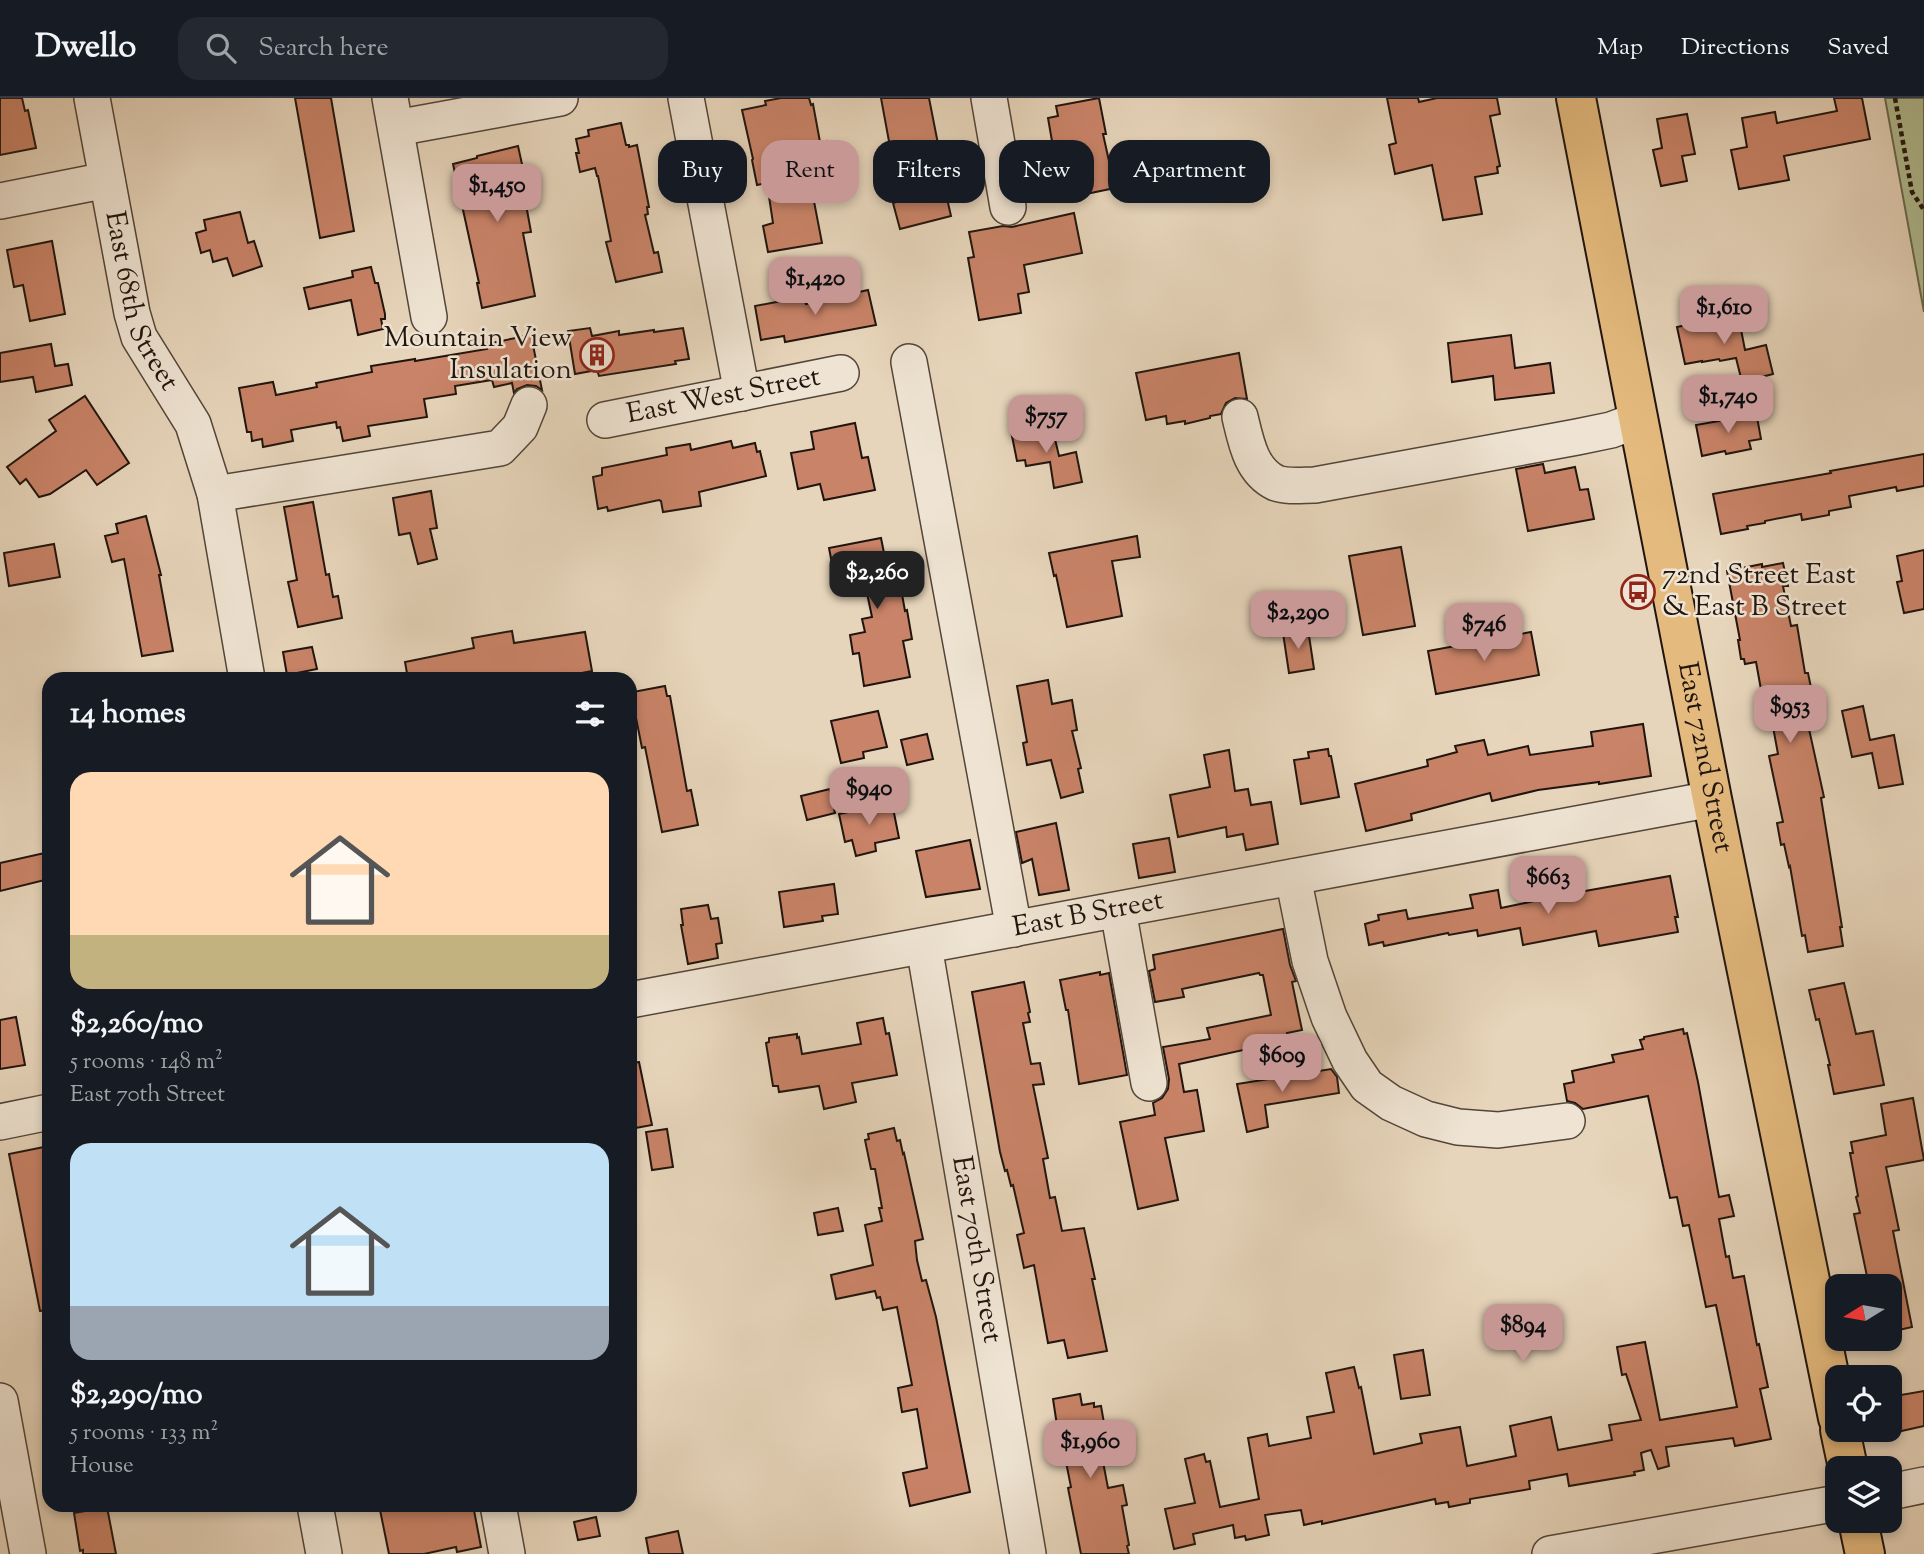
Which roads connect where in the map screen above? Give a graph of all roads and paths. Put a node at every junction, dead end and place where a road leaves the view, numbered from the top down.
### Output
1 (92, 98) edge
2 (560, 98) edge
3 (686, 98) edge
4 (989, 98) edge
5 (1576, 98) edge
6 (1895, 98) edge
7 (393, 113) edge
8 (107, 180) junction
9 (0, 201) edge
10 (1008, 207) dead end
11 (1924, 210) edge
12 (429, 317) dead end
13 (909, 362) dead end
14 (841, 373) dead end
15 (742, 393) junction
16 (528, 405) dead end
17 (1240, 417) dead end
18 (605, 420) dead end
19 (1638, 420) junction
20 (215, 494) junction
21 (246, 672) edge
22 (1712, 799) junction
23 (1293, 877) junction
24 (1118, 910) junction
25 (1014, 929) junction
26 (923, 946) junction
27 (637, 999) edge
28 (1149, 1083) dead end
29 (42, 1113) edge
30 (1567, 1121) dead end
31 (0, 1122) edge
32 (1827, 1365) edge
33 (0, 1401) edge
34 (1924, 1485) edge
35 (1902, 1490) edge
36 (1825, 1505) edge
37 (316, 1512) edge
38 (499, 1512) edge
39 (1861, 1533) edge
40 (28, 1554) edge
41 (324, 1554) edge
42 (507, 1554) edge
43 (1028, 1554) edge
44 (1550, 1554) edge
45 (1865, 1554) edge

1 - 8 street, East 68th Street
2 - 7 street
3 - 15 street
4 - 10 street
5 - 19 main road, East 72nd Street
6 - 11 path
7 - 12 street
8 - 9 street
8 - 20 street, East 68th Street
13 - 25 street
14 - 15 street, East West Street
15 - 18 street, East West Street
16 - 20 street
17 - 19 street
19 - 22 main road, East 72nd Street
20 - 21 street, East 68th Street
22 - 23 street, East B Street
22 - 32 main road, East 72nd Street
23 - 24 street, East B Street
23 - 30 street
24 - 25 street, East B Street
24 - 28 street
25 - 26 street, East B Street
26 - 27 street, East B Street
26 - 43 street, East 70th Street
29 - 31 street
33 - 40 street
34 - 35 street
36 - 44 street
37 - 41 street
38 - 42 street
39 - 45 main road

